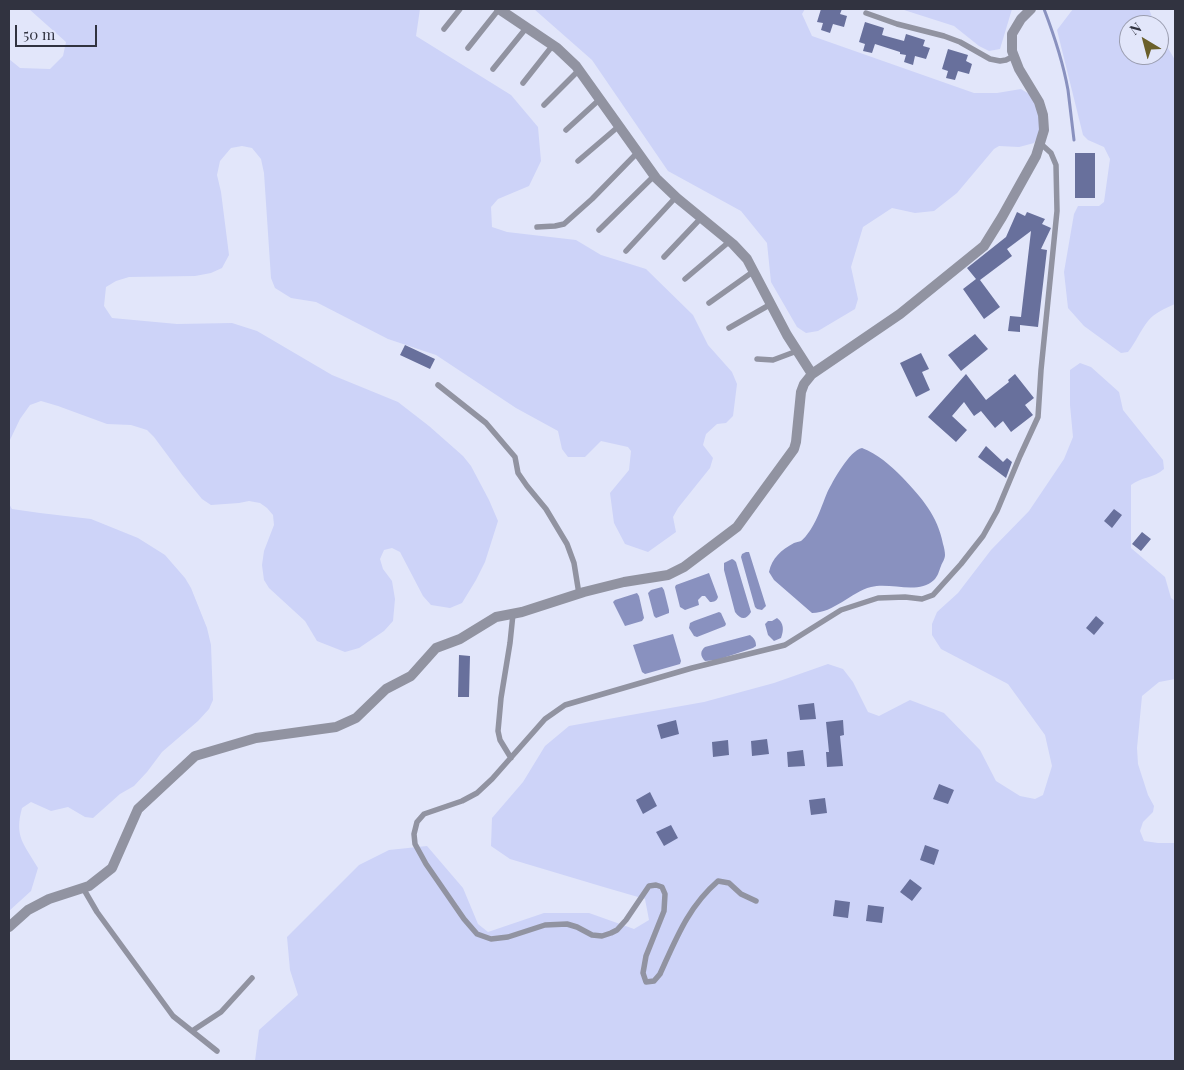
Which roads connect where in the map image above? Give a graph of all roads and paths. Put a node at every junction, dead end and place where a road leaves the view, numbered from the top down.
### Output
1 (460, 9) edge
2 (499, 9) edge
3 (1031, 9) edge
4 (866, 13) dead end
5 (527, 27) junction
6 (444, 29) dead end
7 (553, 45) junction
8 (468, 48) dead end
9 (1014, 56) junction
10 (493, 69) dead end
11 (579, 70) junction
12 (522, 83) dead end
13 (600, 99) junction
14 (544, 105) dead end
15 (619, 126) junction
16 (566, 130) dead end
17 (1040, 143) junction
18 (638, 152) junction
19 (578, 162) dead end
20 (654, 176) junction
21 (676, 197) junction
22 (702, 218) junction
23 (537, 226) dead end
24 (599, 230) dead end
25 (730, 241) junction
26 (626, 251) dead end
27 (664, 258) dead end
28 (754, 271) junction
29 (685, 278) dead end
30 (709, 303) dead end
31 (771, 304) junction
32 (729, 328) dead end
33 (797, 351) junction
34 (757, 359) dead end
35 (812, 374) junction
36 (438, 384) dead end
37 (579, 594) junction
38 (513, 614) junction
39 (511, 758) junction
40 (83, 888) junction
41 (756, 901) dead end
42 (9, 927) edge
43 (252, 978) dead end
44 (192, 1031) junction
45 (217, 1051) dead end

1 - 6 lane
2 - 5 street
2 - 8 lane
3 - 9 street
4 - 9 lane
5 - 7 street
5 - 10 lane
7 - 11 street
7 - 12 lane
9 - 17 street
11 - 13 street
11 - 14 lane
13 - 15 street
13 - 16 lane
15 - 18 street
15 - 19 lane
17 - 35 street
17 - 39 lane
18 - 20 street
18 - 23 lane
20 - 21 street
20 - 24 lane
21 - 22 street
21 - 26 lane
22 - 25 street
22 - 27 lane
25 - 28 street
25 - 29 lane
28 - 30 lane
28 - 31 street
31 - 32 lane
31 - 33 street
33 - 34 lane
33 - 35 street
35 - 37 street
36 - 37 lane
37 - 38 street
38 - 39 lane
38 - 40 street
39 - 41 lane
40 - 42 street
40 - 44 lane
43 - 44 lane
44 - 45 lane

